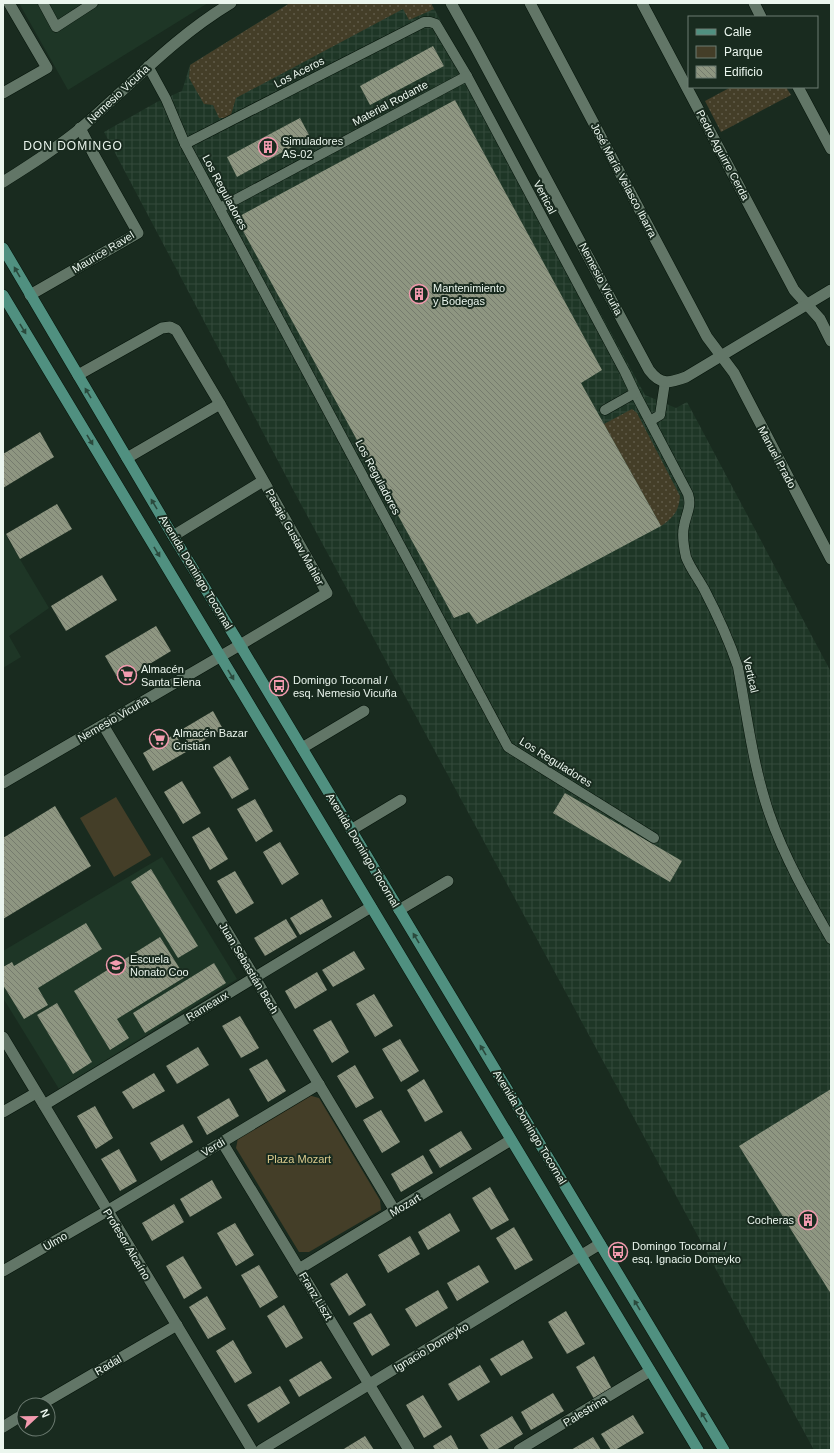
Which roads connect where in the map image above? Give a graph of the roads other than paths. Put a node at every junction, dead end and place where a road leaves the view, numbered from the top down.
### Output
1 (9, 3) edge
2 (43, 3) edge
3 (93, 3) edge
4 (232, 3) edge
5 (451, 3) edge
6 (530, 3) edge
7 (642, 3) edge
8 (754, 3) edge
9 (760, 16) edge
10 (424, 22) joint
11 (148, 66) junction
12 (466, 76) junction
13 (799, 88) edge
14 (3, 93) edge
15 (80, 128) junction
16 (186, 144) junction
17 (831, 149) edge
18 (3, 182) edge
19 (220, 208) junction
20 (3, 248) edge
21 (831, 290) edge
22 (3, 295) edge
23 (30, 295) junction
24 (807, 304) junction
25 (831, 341) edge
26 (721, 356) junction
27 (78, 375) junction
28 (665, 382) junction
29 (635, 393) junction
30 (220, 404) junction
31 (604, 410) dead end
32 (650, 421) junction
33 (127, 458) junction
34 (263, 481) junction
35 (173, 536) junction
36 (831, 559) edge
37 (327, 593) joint
38 (240, 645) junction
39 (221, 657) junction
40 (364, 711) dead end
41 (104, 725) junction
42 (302, 748) junction
43 (3, 783) edge
44 (401, 800) dead end
45 (351, 830) junction
46 (654, 838) dead end
47 (448, 881) dead end
48 (371, 907) junction
49 (400, 910) junction
50 (831, 939) edge
51 (255, 977) junction
52 (3, 1037) edge
53 (319, 1084) junction
54 (36, 1093) junction
55 (44, 1105) junction
56 (3, 1112) edge
57 (511, 1140) junction
58 (222, 1142) junction
59 (108, 1211) junction
60 (395, 1211) junction
61 (600, 1244) junction
62 (581, 1256) junction
63 (299, 1269) junction
64 (3, 1271) edge
65 (176, 1325) junction
66 (650, 1371) junction
67 (369, 1384) junction
68 (54, 1397) edge
69 (16, 1419) edge
70 (3, 1426) edge
71 (535, 1446) edge
72 (252, 1450) edge
73 (261, 1450) edge
74 (409, 1450) edge
75 (519, 1450) edge
76 (698, 1450) edge
77 (724, 1450) edge

1 - 14 street
2 - 3 lane
4 - 11 street, Nemesio Vicuña
5 - 28 street, Nemesio Vicuña
6 - 26 street, José María Velasco Ibarra
7 - 24 street, Pedro Aguirre Cerda
8 - 9 street
10 - 12 lane, Vertical
10 - 16 lane, Los Aceros
11 - 15 street, Nemesio Vicuña
11 - 16 lane, Los Reguladores
12 - 19 lane, Material Rodante
12 - 29 lane, Vertical
13 - 17 street
15 - 18 street, Nemesio Vicuña
15 - 23 street, Maurice Ravel
16 - 19 lane, Los Reguladores
19 - 46 lane, Los Reguladores
23 -> 20 main road, Avenida Domingo Tocornal
21 - 24 street
22 -> 39 main road, Avenida Domingo Tocornal
23 - 27 main road, Avenida Domingo Tocornal
24 - 25 street, Pedro Aguirre Cerda
24 - 26 street
26 - 28 street
26 - 36 street, Manuel Prado
27 - 30 street, Pasaje Gustav Mahler
33 -> 27 main road, Avenida Domingo Tocornal
28 - 32 lane
29 - 31 lane
29 - 32 lane, Vertical
30 - 33 street
30 - 34 street, Pasaje Gustav Mahler
32 - 50 lane, Vertical
35 -> 33 main road, Avenida Domingo Tocornal
34 - 35 street, Pasaje Gustav Mahler
34 - 37 street, Pasaje Gustav Mahler
35 - 38 main road, Avenida Domingo Tocornal
37 - 38 street, Nemesio Vicuña
38 - 39 street, Nemesio Vicuña
38 - 42 main road, Avenida Domingo Tocornal
39 - 41 street, Nemesio Vicuña
39 -> 48 main road, Avenida Domingo Tocornal
40 - 42 street
41 - 43 street, Nemesio Vicuña
41 - 51 street, Juan Sebastián Bach
42 - 45 main road, Avenida Domingo Tocornal
44 - 45 street
45 - 49 main road, Avenida Domingo Tocornal
47 - 49 street
48 - 51 street, Rameaux
48 - 57 main road, Avenida Domingo Tocornal
61 -> 49 main road, Avenida Domingo Tocornal
51 - 53 street, Juan Sebastián Bach
51 - 55 street, Rameaux
52 - 54 street, Profesor Alcaíno
53 - 58 street, Verdi
53 - 60 street, Juan Sebastián Bach
54 - 55 street, Profesor Alcaíno
54 - 56 street
55 - 59 street, Profesor Alcaíno
57 - 60 street, Mozart
57 - 62 main road, Avenida Domingo Tocornal
58 - 59 street, Verdi
58 - 63 street, Franz Liszt
59 - 64 street, Ulmo
59 - 65 street, Profesor Alcaíno
60 - 63 street, Mozart
61 - 62 street, Ignacio Domeyko
77 -> 61 main road, Avenida Domingo Tocornal
62 - 66 main road, Avenida Domingo Tocornal
62 - 67 street, Ignacio Domeyko
63 - 67 street, Franz Liszt
65 - 68 street, Radal
65 - 72 street, Profesor Alcaíno
66 - 71 street, Palestrina
66 - 76 main road, Avenida Domingo Tocornal
67 - 73 street, Ignacio Domeyko
67 - 74 street, Franz Liszt
69 - 70 street
71 - 75 street, Palestrina

